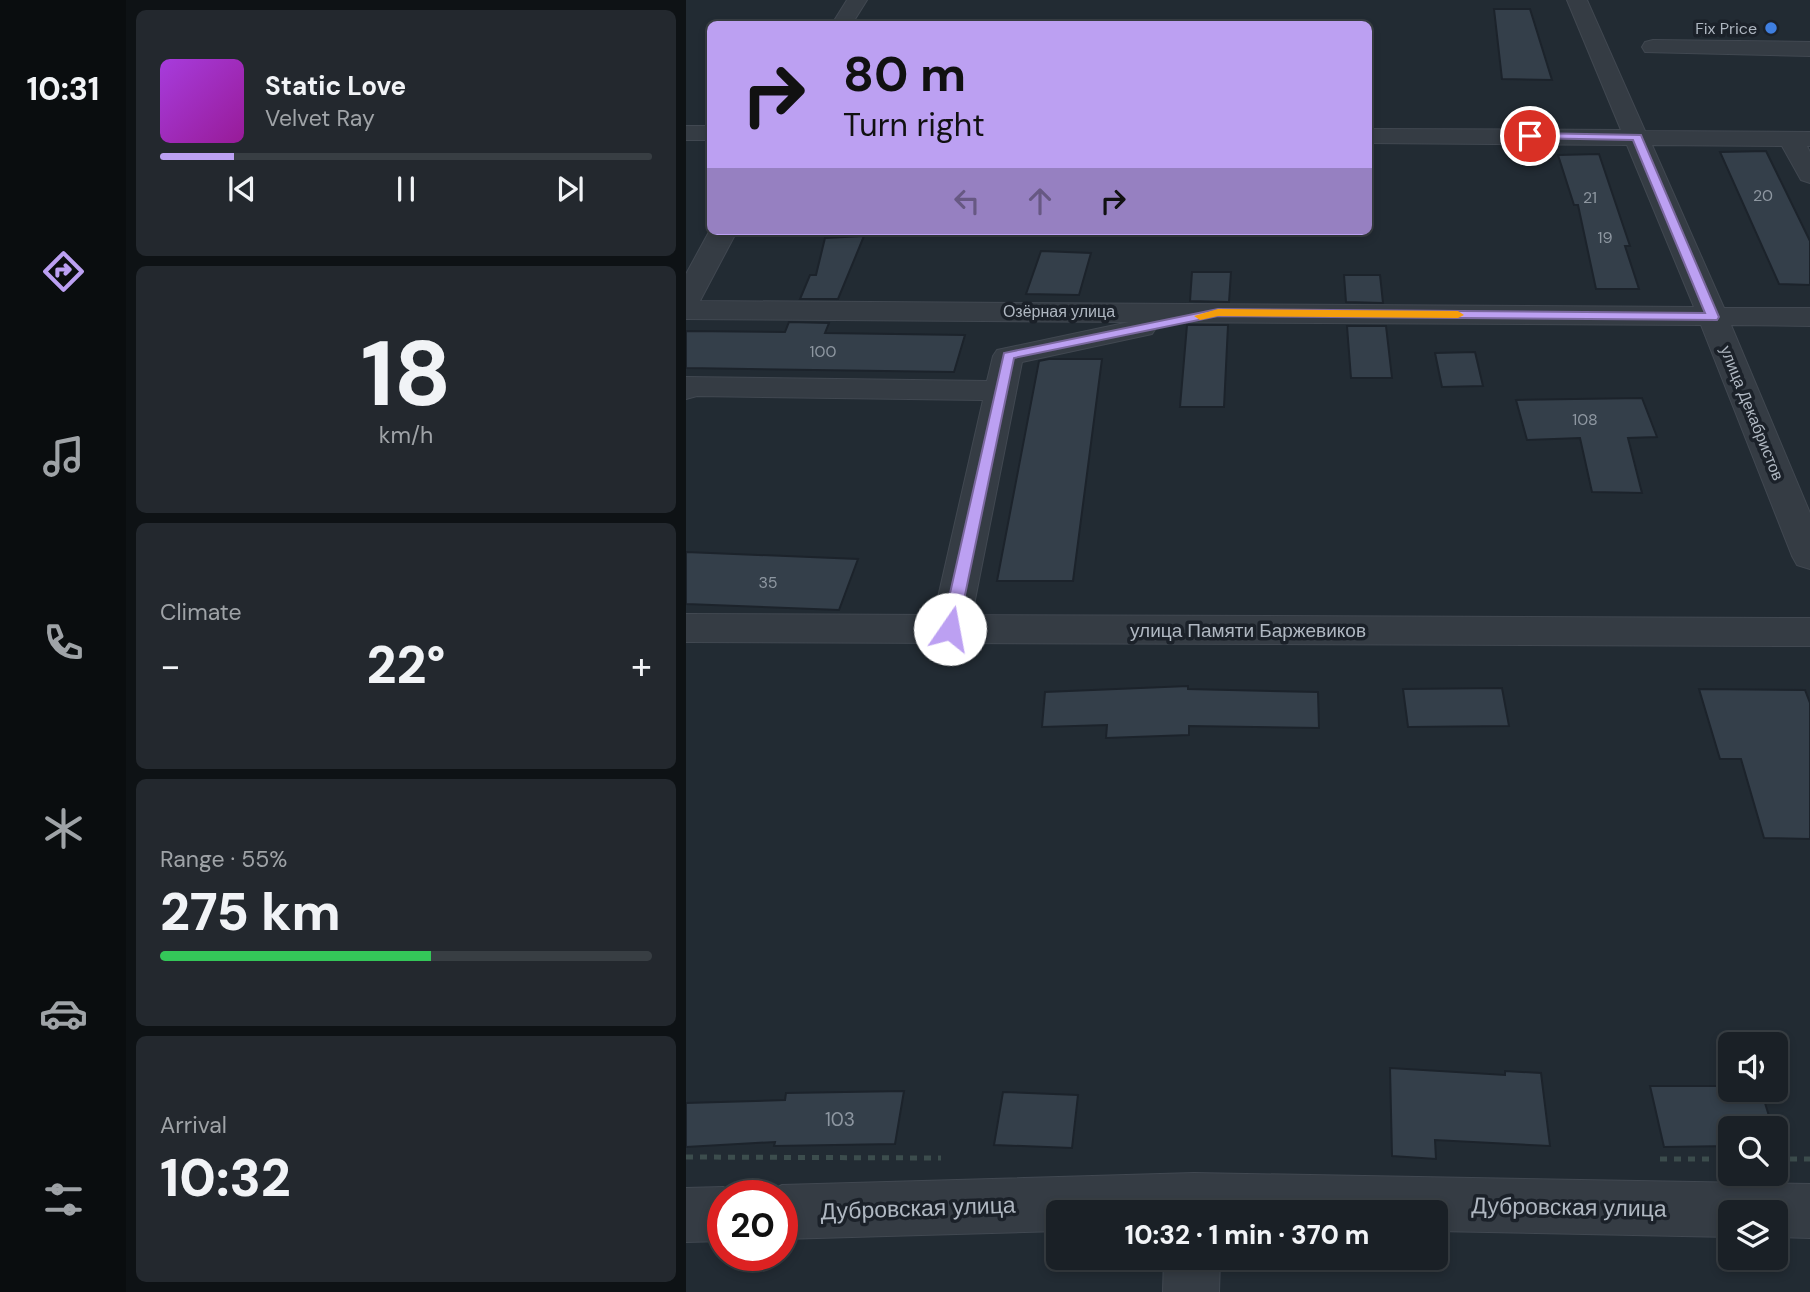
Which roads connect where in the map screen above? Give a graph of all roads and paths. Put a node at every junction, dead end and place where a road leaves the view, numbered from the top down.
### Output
1 (857, 0) edge
2 (1577, 0) edge
3 (844, 21) edge
4 (1653, 47) dead end
5 (1810, 49) edge
6 (686, 133) edge
7 (707, 133) edge
8 (1372, 136) edge
9 (1637, 137) junction
10 (1800, 139) edge
11 (1810, 175) edge
12 (721, 235) edge
13 (686, 301) edge
14 (686, 310) edge
15 (1218, 312) junction
16 (1713, 317) junction
17 (1810, 317) edge
18 (687, 387) edge
19 (1000, 391) junction
20 (1810, 556) edge
21 (686, 628) edge
22 (950, 629) junction
23 (1810, 632) edge
24 (1788, 1159) edge
25 (1810, 1159) edge
26 (1046, 1208) edge
27 (1448, 1208) edge
28 (1810, 1211) edge
29 (798, 1212) edge
30 (707, 1214) edge
31 (686, 1215) edge
32 (1192, 1270) edge
33 (1191, 1292) edge

1 - 3 street
2 - 9 street, улица Декабристов
4 - 5 street
6 - 7 street
8 - 9 street
9 - 10 street
9 - 16 street, улица Декабристов
10 - 11 street
12 - 13 street
14 - 15 street, Озёрная улица
15 - 16 street, Озёрная улица
15 - 19 street
16 - 17 street, Озёрная улица
16 - 20 street, улица Декабристов
18 - 19 street
19 - 22 street
21 - 22 street, улица Памяти Баржевиков
22 - 23 street, улица Памяти Баржевиков
24 - 25 path
26 - 29 street, Дубровская улица
27 - 28 street, Дубровская улица
30 - 31 street
32 - 33 street

